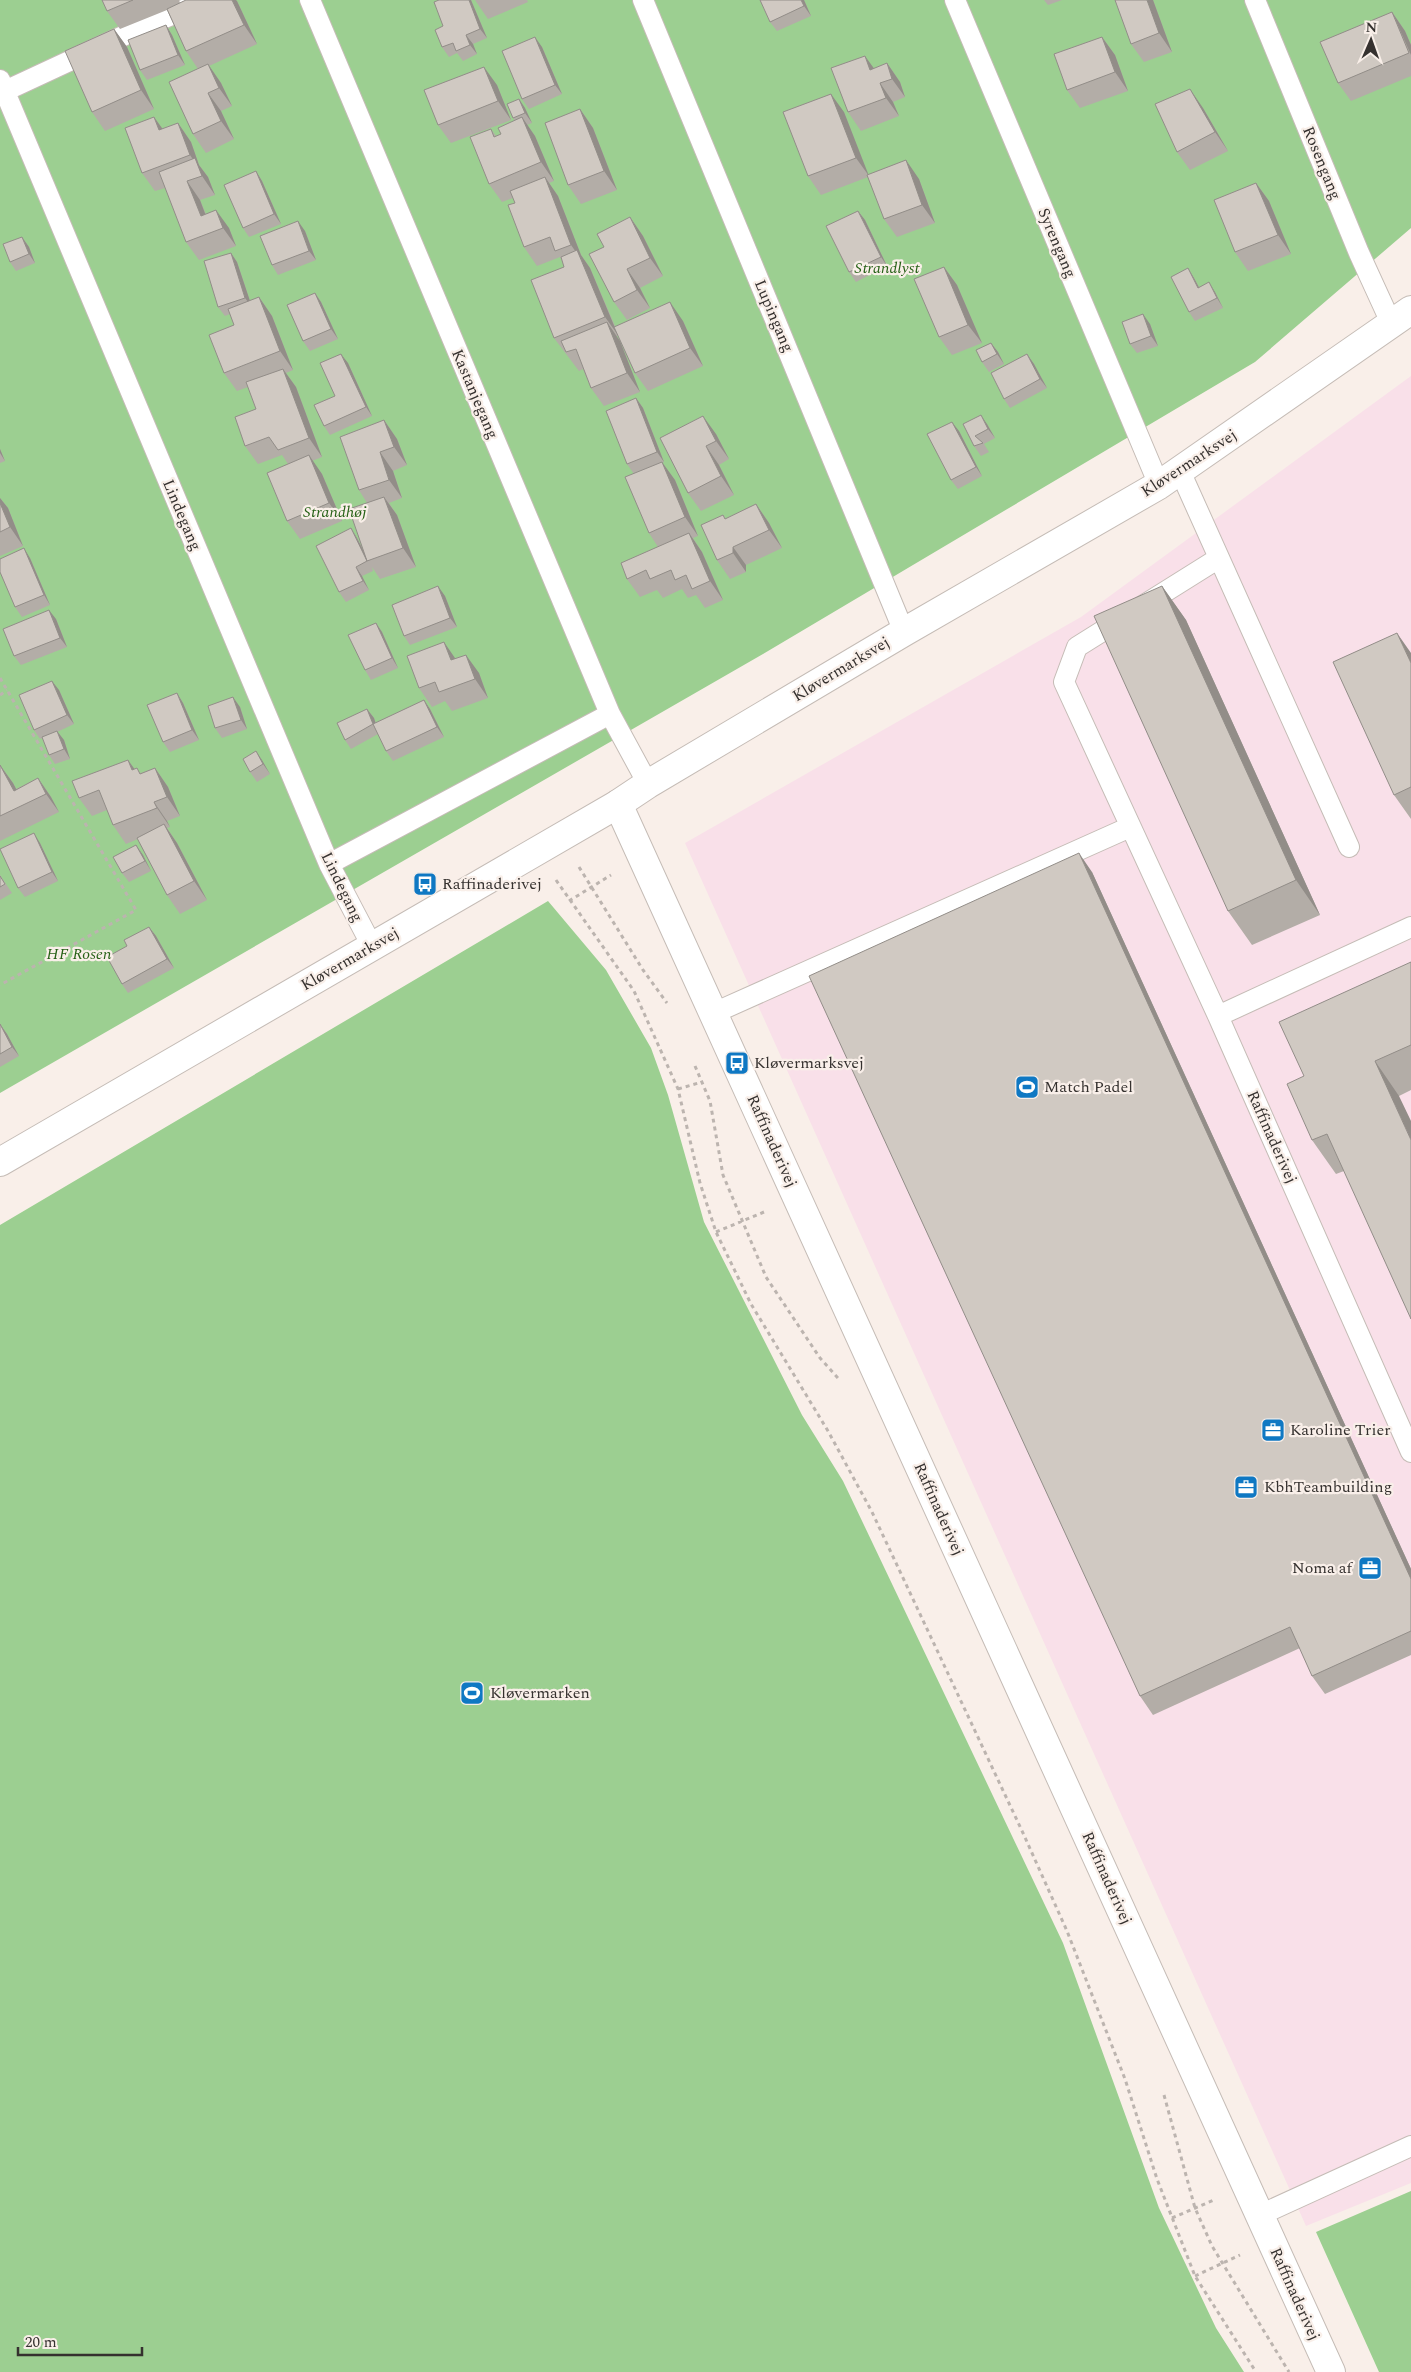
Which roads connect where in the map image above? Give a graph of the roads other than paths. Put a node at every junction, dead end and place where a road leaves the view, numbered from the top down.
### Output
1 (207, 0) edge
2 (310, 0) edge
3 (643, 0) edge
4 (955, 0) edge
5 (1255, 0) edge
6 (2, 85) edge
7 (1402, 317) edge
8 (1170, 478) junction
9 (1219, 558) junction
10 (904, 632) junction
11 (610, 714) junction
12 (648, 784) junction
13 (618, 804) junction
14 (1130, 827) junction
15 (1349, 847) dead end
16 (329, 864) junction
17 (1411, 928) edge
18 (372, 946) junction
19 (714, 1013) junction
20 (1218, 1016) junction
21 (0, 1162) edge
22 (1411, 1452) edge
23 (1411, 2146) edge
24 (1260, 2215) junction
25 (1331, 2372) edge

1 - 6 lane
2 - 11 lane, Kastanjegang
3 - 10 lane, Lupingang
4 - 8 lane, Syrengang
5 - 7 lane, Rosengang
6 - 16 lane, Lindegang
7 - 8 street, Kløvermarksvej
8 - 9 lane, Syrengang
8 - 10 street, Kløvermarksvej
9 - 14 lane, Raffinaderivej
9 - 15 lane, Syrengang
10 - 12 street, Kløvermarksvej
11 - 12 lane, Kastanjegang
11 - 16 lane
12 - 13 street, Kløvermarksvej
13 - 18 street, Kløvermarksvej
13 - 19 street, Raffinaderivej
14 - 19 lane
14 - 20 lane, Raffinaderivej
16 - 18 lane, Lindegang
17 - 20 lane
18 - 21 street, Kløvermarksvej
19 - 24 street, Raffinaderivej
20 - 22 lane, Raffinaderivej
23 - 24 lane
24 - 25 street, Raffinaderivej

